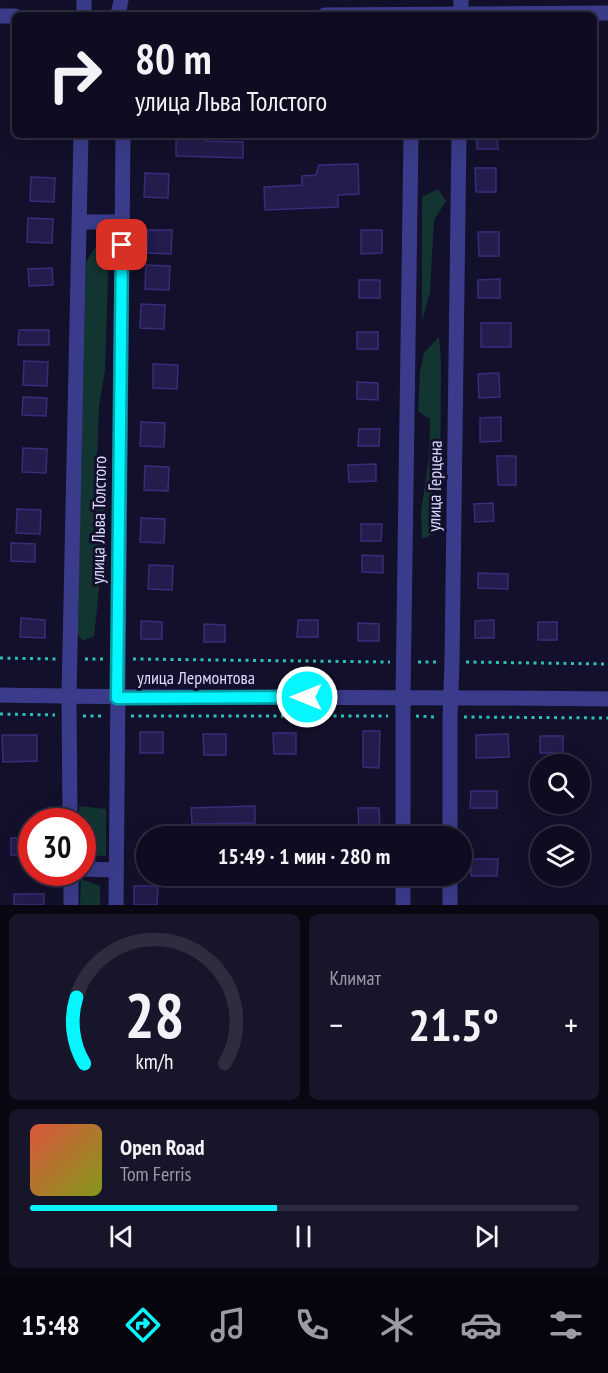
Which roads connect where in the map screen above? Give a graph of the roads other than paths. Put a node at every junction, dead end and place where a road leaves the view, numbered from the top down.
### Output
1 (81, 138) edge
2 (123, 138) edge
3 (411, 138) edge
4 (459, 138) edge
5 (80, 222) junction
6 (122, 222) junction
7 (0, 695) edge
8 (69, 696) junction
9 (403, 697) junction
10 (452, 697) junction
11 (117, 698) junction
12 (608, 699) edge
13 (70, 808) edge
14 (403, 826) edge
15 (450, 826) edge
16 (96, 869) edge
17 (116, 870) junction
18 (71, 886) edge
19 (403, 886) edge
20 (450, 886) edge
21 (71, 905) edge
22 (116, 905) edge
23 (403, 905) edge
24 (450, 905) edge

1 - 5 street, улица Льва Толстого
2 - 6 street, улица Льва Толстого
3 - 9 street, улица Герцена
4 - 10 street, улица Герцена
5 - 6 street
5 - 8 street, улица Льва Толстого
6 - 11 street, улица Льва Толстого
7 - 8 street, улица Лермонтова
8 - 11 street, улица Лермонтова
8 - 13 street, улица Льва Толстого
9 - 10 street, улица Лермонтова
9 - 11 street, улица Лермонтова
9 - 14 street, улица Герцена
10 - 12 street, улица Лермонтова
10 - 15 street, улица Герцена
11 - 17 street, улица Льва Толстого
16 - 17 street
17 - 22 street, улица Льва Толстого
18 - 21 street
19 - 23 street
20 - 24 street

